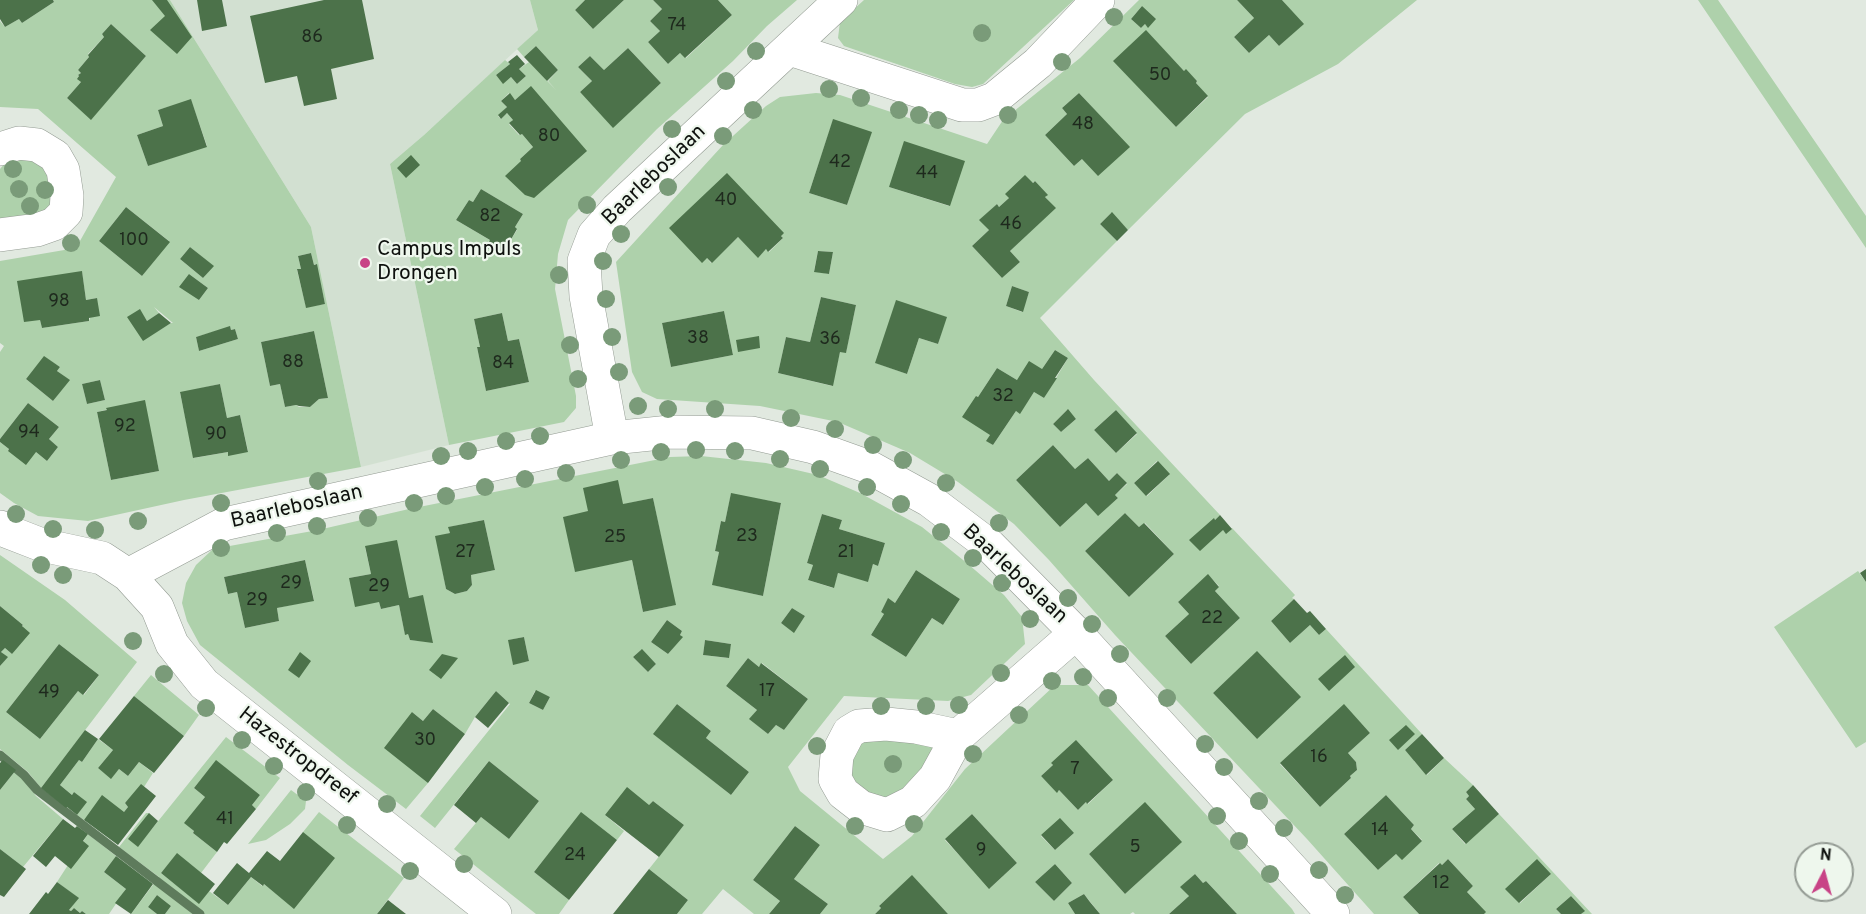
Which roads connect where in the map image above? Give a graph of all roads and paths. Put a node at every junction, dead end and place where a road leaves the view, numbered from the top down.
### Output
1 (842, 0) edge
2 (1098, 0) edge
3 (790, 49) junction
4 (0, 149) edge
5 (0, 235) edge
6 (612, 438) junction
7 (0, 527) edge
8 (128, 575) junction
9 (1076, 633) junction
10 (958, 736) dead end
11 (495, 914) edge
12 (1333, 914) edge

1 - 3 street, Baarleboslaan
2 - 3 street
3 - 6 street, Baarleboslaan
4 - 5 street
6 - 8 street, Baarleboslaan
6 - 9 street, Baarleboslaan
7 - 8 street
8 - 11 street, Hazestropdreef
9 - 10 street, Baarleboslaan
9 - 12 street, Baarleboslaan

